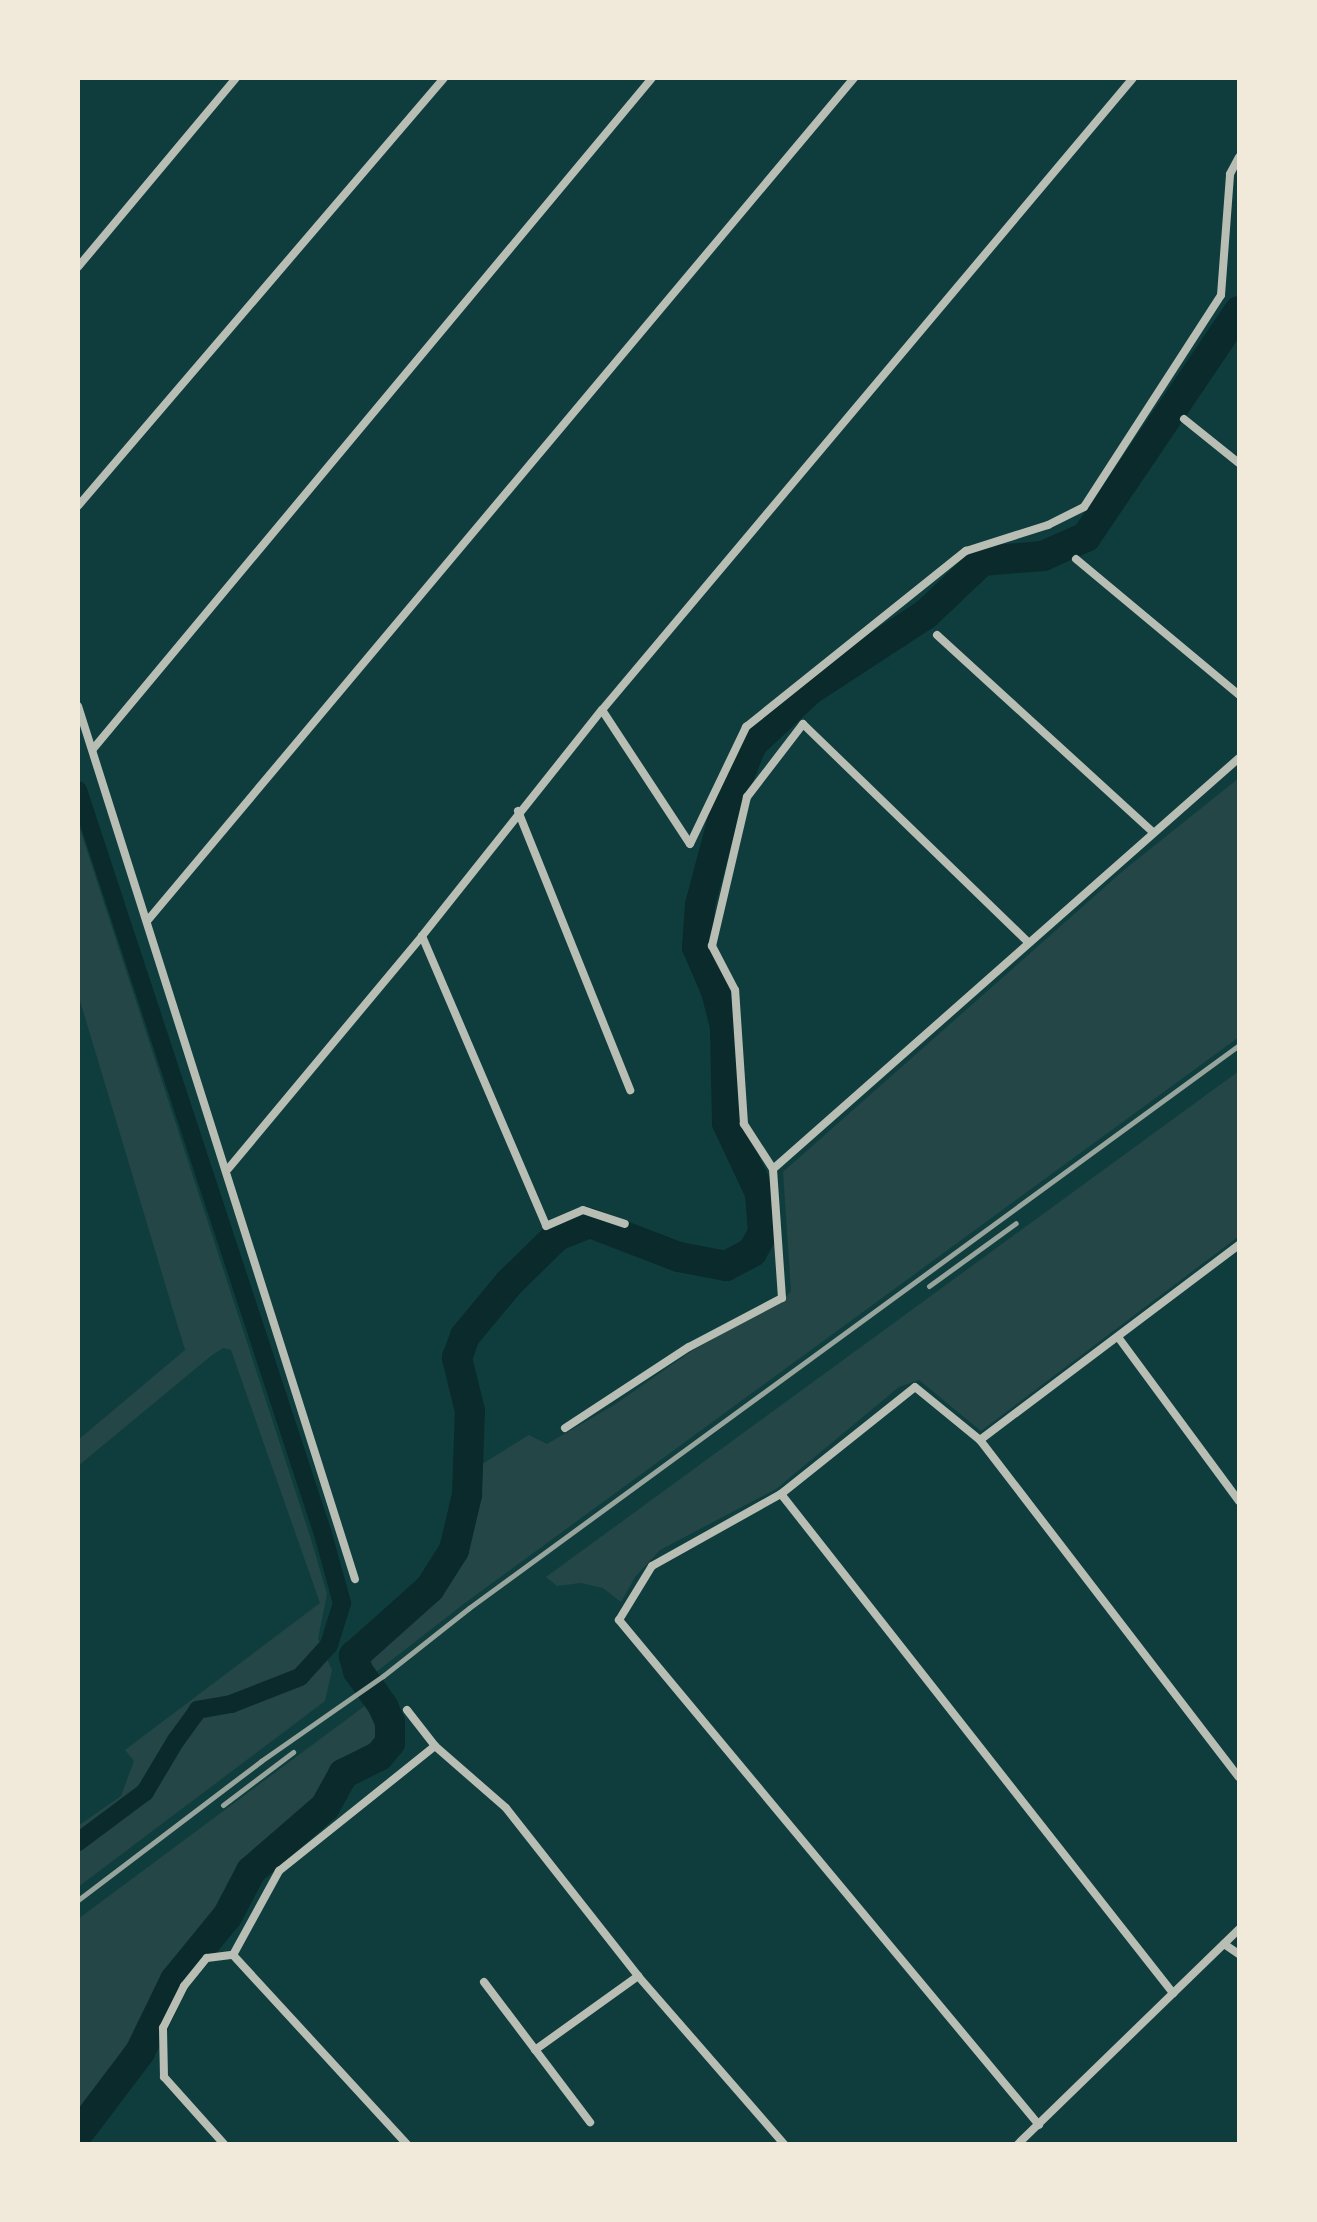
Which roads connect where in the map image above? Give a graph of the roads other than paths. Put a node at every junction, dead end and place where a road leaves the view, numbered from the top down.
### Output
1 (236, 78) edge
2 (444, 78) edge
3 (652, 78) edge
4 (854, 78) edge
5 (1133, 78) edge
6 (1239, 157) edge
7 (78, 267) edge
8 (1184, 419) dead end
9 (1239, 463) edge
10 (78, 506) edge
11 (1076, 559) dead end
12 (937, 635) dead end
13 (1239, 695) edge
14 (78, 706) edge
15 (602, 710) junction
16 (93, 749) junction
17 (1239, 758) edge
18 (518, 811) junction
19 (1153, 832) junction
20 (148, 920) junction
21 (422, 936) junction
22 (1028, 942) junction
23 (630, 1090) dead end
24 (228, 1169) junction
25 (773, 1169) junction
26 (625, 1224) dead end
27 (1239, 1245) edge
28 (1118, 1337) junction
29 (565, 1428) dead end
30 (980, 1440) junction
31 (781, 1494) junction
32 (1239, 1501) edge
33 (355, 1579) dead end
34 (407, 1710) dead end
35 (435, 1746) junction
36 (1239, 1777) edge
37 (1239, 1929) edge
38 (1224, 1944) junction
39 (1239, 1954) edge
40 (233, 1955) junction
41 (638, 1976) junction
42 (484, 1982) dead end
43 (1173, 1993) junction
44 (535, 2050) junction
45 (590, 2122) dead end
46 (1039, 2125) junction
47 (224, 2144) edge
48 (407, 2144) edge
49 (784, 2144) edge
50 (1018, 2144) edge

1 - 7 street
2 - 10 street
3 - 16 street
4 - 20 street
5 - 15 street
6 - 15 street
8 - 9 street
11 - 13 street
12 - 19 street
14 - 16 street
15 - 18 street
16 - 20 street
17 - 19 street
18 - 21 street
18 - 23 street
19 - 22 street
20 - 24 street
21 - 24 street
21 - 26 street
22 - 25 street
22 - 25 street
24 - 33 street
25 - 29 street
27 - 28 street
28 - 30 street
28 - 32 street
30 - 31 street
30 - 36 street
31 - 43 street
31 - 46 street
34 - 35 street
35 - 40 street
35 - 41 street
37 - 38 street
38 - 39 street
38 - 43 street
40 - 47 street
40 - 48 street
41 - 44 street
41 - 49 street
42 - 44 street
43 - 46 street
44 - 45 street
46 - 50 street

